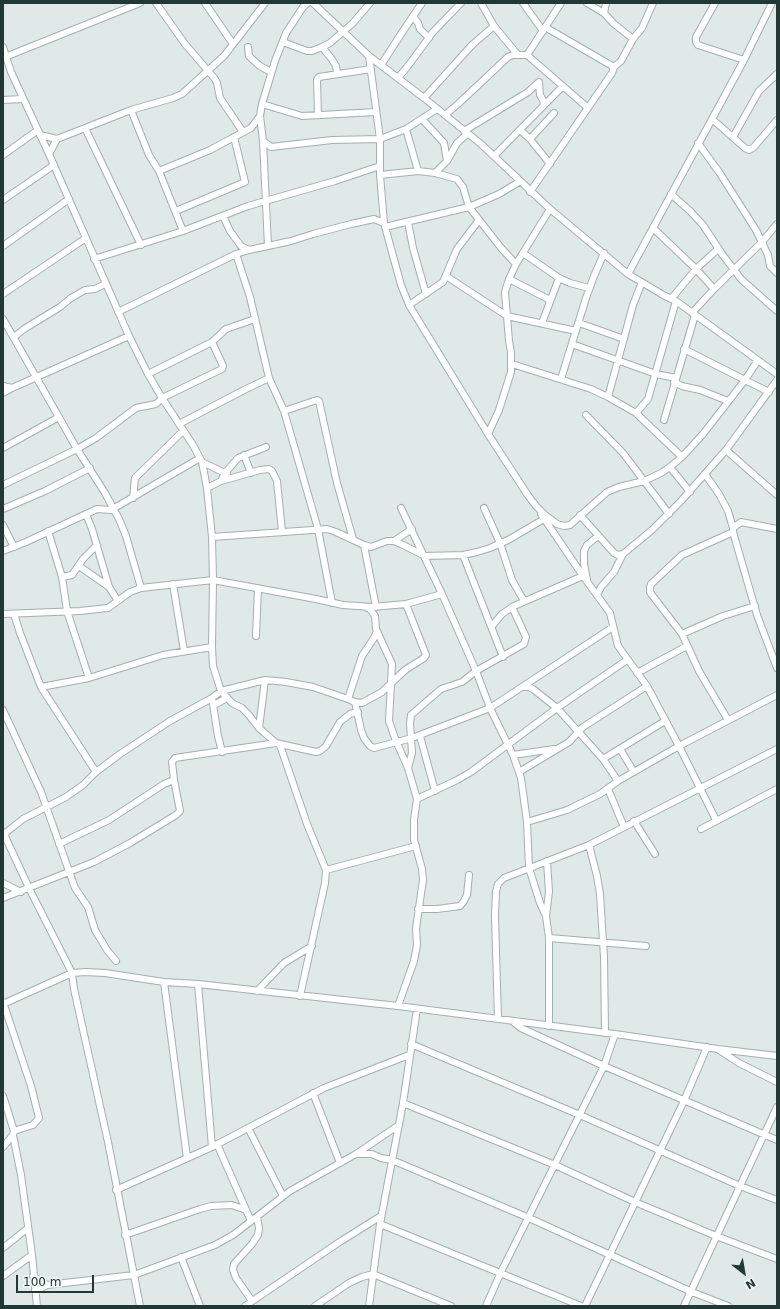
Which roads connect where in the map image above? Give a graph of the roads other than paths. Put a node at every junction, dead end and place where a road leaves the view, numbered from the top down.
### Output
1 (140, 3) edge
2 (156, 3) edge
3 (205, 3) edge
4 (265, 3) edge
5 (308, 3) edge
6 (313, 3) edge
7 (370, 3) edge
8 (422, 3) edge
9 (461, 3) edge
10 (481, 3) edge
11 (523, 3) edge
12 (561, 3) edge
13 (587, 3) edge
14 (606, 3) edge
15 (653, 3) edge
16 (714, 3) edge
17 (772, 3) edge
18 (604, 13) junction
19 (413, 16) junction
20 (494, 26) junction
21 (544, 29) junction
22 (344, 32) junction
23 (429, 38) junction
24 (633, 39) junction
25 (283, 42) junction
26 (233, 44) junction
27 (3, 47) edge
28 (248, 47) dead end
29 (322, 47) junction
30 (518, 55) junction
31 (527, 55) junction
32 (369, 56) junction
33 (5, 57) junction
34 (744, 60) junction
35 (381, 65) junction
36 (614, 67) junction
37 (371, 69) junction
38 (207, 71) junction
39 (271, 72) junction
40 (549, 73) junction
41 (337, 74) junction
42 (777, 74) edge
43 (398, 78) junction
44 (539, 82) junction
45 (563, 86) junction
46 (424, 98) junction
47 (23, 99) junction
48 (3, 100) edge
49 (262, 104) junction
50 (544, 105) junction
51 (588, 108) junction
52 (437, 109) junction
53 (131, 110) junction
54 (376, 112) junction
55 (554, 113) dead end
56 (318, 115) junction
57 (445, 115) junction
58 (260, 116) junction
59 (422, 119) junction
60 (712, 119) junction
61 (777, 120) edge
62 (85, 128) junction
63 (251, 128) junction
64 (406, 129) junction
65 (520, 130) junction
66 (243, 132) junction
67 (465, 132) junction
68 (39, 133) junction
69 (234, 137) junction
70 (733, 137) junction
71 (262, 138) junction
72 (380, 139) junction
73 (57, 140) junction
74 (530, 140) junction
75 (698, 143) junction
76 (49, 154) junction
77 (3, 156) edge
78 (494, 156) junction
79 (447, 161) junction
80 (550, 164) junction
81 (54, 165) junction
82 (380, 166) junction
83 (159, 171) junction
84 (418, 171) junction
85 (435, 173) junction
86 (380, 175) junction
87 (519, 182) junction
88 (530, 192) junction
89 (671, 194) junction
90 (3, 200) edge
91 (69, 200) junction
92 (266, 201) junction
93 (469, 207) junction
94 (550, 209) junction
95 (176, 211) junction
96 (223, 216) junction
97 (479, 220) junction
98 (408, 222) junction
99 (777, 224) edge
100 (384, 225) junction
101 (654, 228) junction
102 (183, 231) junction
103 (86, 238) junction
104 (762, 242) junction
105 (141, 245) junction
106 (3, 246) edge
107 (268, 246) junction
108 (718, 249) junction
109 (249, 250) junction
110 (523, 253) junction
111 (604, 253) junction
112 (236, 254) junction
113 (94, 259) junction
114 (516, 264) junction
115 (696, 269) junction
116 (733, 270) junction
117 (777, 273) edge
118 (628, 274) junction
119 (446, 276) junction
120 (559, 278) junction
121 (509, 279) junction
122 (642, 282) junction
123 (105, 284) junction
124 (589, 288) junction
125 (714, 289) junction
126 (3, 294) edge
127 (426, 294) junction
128 (550, 300) junction
129 (674, 300) junction
130 (410, 305) junction
131 (777, 311) edge
132 (118, 312) junction
133 (693, 314) junction
134 (507, 316) junction
135 (3, 319) edge
136 (255, 319) junction
137 (542, 323) junction
138 (579, 323) junction
139 (576, 331) junction
140 (129, 336) junction
141 (14, 337) junction
142 (624, 339) junction
143 (212, 342) junction
144 (572, 344) junction
145 (684, 348) junction
146 (758, 360) junction
147 (618, 361) junction
148 (512, 364) junction
149 (777, 365) edge
150 (775, 372) edge
151 (148, 374) junction
152 (656, 374) junction
153 (665, 376) junction
154 (36, 377) junction
155 (269, 378) junction
156 (561, 379) junction
157 (745, 380) junction
158 (777, 380) edge
159 (674, 384) junction
160 (3, 386) edge
161 (12, 388) junction
162 (769, 392) junction
163 (3, 394) edge
164 (608, 397) junction
165 (162, 398) junction
166 (728, 401) junction
167 (645, 404) junction
168 (284, 411) junction
169 (636, 413) junction
170 (586, 415) dead end
171 (59, 417) junction
172 (644, 419) junction
173 (664, 420) dead end
174 (179, 424) junction
175 (183, 431) junction
176 (488, 434) junction
177 (266, 447) dead end
178 (3, 448) edge
179 (77, 450) junction
180 (726, 450) junction
181 (244, 455) junction
182 (682, 456) junction
183 (201, 460) junction
184 (670, 467) junction
185 (90, 468) junction
186 (225, 473) junction
187 (251, 473) junction
188 (705, 474) junction
189 (237, 477) junction
190 (644, 481) junction
191 (221, 482) junction
192 (3, 485) edge
193 (207, 488) junction
194 (690, 492) junction
195 (777, 495) edge
196 (133, 498) junction
197 (536, 506) junction
198 (401, 508) dead end
199 (484, 508) dead end
200 (3, 509) edge
201 (114, 509) junction
202 (86, 514) junction
203 (668, 514) junction
204 (580, 516) junction
205 (544, 519) junction
206 (3, 525) edge
207 (318, 529) junction
208 (412, 529) junction
209 (777, 529) edge
210 (733, 530) junction
211 (48, 531) junction
212 (282, 532) junction
213 (598, 536) junction
214 (726, 536) junction
215 (212, 537) junction
216 (353, 539) junction
217 (735, 540) junction
218 (394, 541) junction
219 (500, 544) junction
220 (97, 545) junction
221 (364, 545) junction
222 (14, 547) junction
223 (3, 551) edge
224 (462, 554) junction
225 (623, 554) junction
226 (425, 556) junction
227 (79, 566) junction
228 (62, 577) junction
229 (213, 580) junction
230 (586, 580) junction
231 (172, 584) junction
232 (110, 587) junction
233 (601, 587) junction
234 (141, 588) junction
235 (258, 588) junction
236 (442, 594) junction
237 (597, 595) junction
238 (118, 601) junction
239 (524, 601) junction
240 (332, 603) junction
241 (406, 604) junction
242 (364, 606) junction
243 (755, 606) junction
244 (376, 607) junction
245 (512, 607) junction
246 (67, 611) junction
247 (3, 614) edge
248 (14, 614) junction
249 (492, 626) junction
250 (613, 627) junction
251 (377, 631) junction
252 (682, 634) junction
253 (256, 636) dead end
254 (687, 646) junction
255 (212, 647) junction
256 (184, 651) junction
257 (503, 657) junction
258 (627, 660) junction
259 (777, 668) edge
260 (476, 671) junction
261 (637, 673) junction
262 (89, 678) junction
263 (265, 680) junction
264 (392, 683) junction
265 (646, 686) junction
266 (41, 687) junction
267 (523, 687) junction
268 (221, 691) junction
269 (777, 695) edge
270 (212, 698) junction
271 (227, 698) junction
272 (348, 699) junction
273 (355, 702) junction
274 (214, 705) junction
275 (490, 708) junction
276 (557, 708) junction
277 (3, 710) edge
278 (358, 712) junction
279 (665, 720) junction
280 (728, 720) junction
281 (259, 728) junction
282 (579, 732) junction
283 (420, 736) junction
284 (412, 738) junction
285 (396, 742) junction
286 (278, 744) junction
287 (508, 745) junction
288 (679, 746) junction
289 (557, 749) junction
290 (620, 749) junction
291 (777, 749) edge
292 (222, 752) junction
293 (513, 755) junction
294 (602, 759) junction
295 (408, 768) junction
296 (96, 772) junction
297 (519, 772) junction
298 (634, 772) junction
299 (174, 780) junction
300 (618, 781) junction
301 (699, 788) junction
302 (777, 788) edge
303 (608, 789) junction
304 (435, 791) junction
305 (417, 799) junction
306 (47, 807) junction
307 (716, 820) junction
308 (634, 821) junction
309 (527, 822) junction
310 (624, 826) junction
311 (701, 829) dead end
312 (3, 833) edge
313 (59, 844) junction
314 (589, 845) junction
315 (416, 846) junction
316 (655, 854) dead end
317 (547, 861) junction
318 (529, 868) junction
319 (326, 870) junction
320 (70, 871) junction
321 (469, 875) dead end
322 (3, 883) edge
323 (29, 888) junction
324 (21, 892) junction
325 (3, 898) edge
326 (418, 909) junction
327 (546, 916) junction
328 (548, 938) junction
329 (603, 942) junction
330 (312, 946) junction
331 (646, 946) dead end
332 (116, 961) dead end
333 (72, 973) junction
334 (164, 982) junction
335 (198, 984) junction
336 (257, 991) junction
337 (300, 996) junction
338 (3, 1003) edge
339 (398, 1006) junction
340 (417, 1009) junction
341 (498, 1019) junction
342 (512, 1021) junction
343 (550, 1026) junction
344 (605, 1033) junction
345 (615, 1034) junction
346 (411, 1044) junction
347 (706, 1047) junction
348 (718, 1049) junction
349 (410, 1055) junction
350 (777, 1056) edge
351 (604, 1066) junction
352 (777, 1082) edge
353 (313, 1093) junction
354 (3, 1096) edge
355 (684, 1100) junction
356 (403, 1103) junction
357 (777, 1107) edge
358 (580, 1115) junction
359 (399, 1125) junction
360 (248, 1128) junction
361 (14, 1133) junction
362 (764, 1134) junction
363 (777, 1140) edge
364 (215, 1146) junction
365 (3, 1147) edge
366 (660, 1150) junction
367 (356, 1154) junction
368 (187, 1158) junction
369 (392, 1160) junction
370 (340, 1163) junction
371 (555, 1165) junction
372 (740, 1186) junction
373 (116, 1190) junction
374 (283, 1196) junction
375 (777, 1200) edge
376 (635, 1202) junction
377 (246, 1210) junction
378 (381, 1216) junction
379 (257, 1217) junction
380 (528, 1218) junction
381 (251, 1221) junction
382 (380, 1224) junction
383 (28, 1228) junction
384 (126, 1235) junction
385 (716, 1236) junction
386 (3, 1248) edge
387 (32, 1255) junction
388 (610, 1255) junction
389 (181, 1258) junction
390 (777, 1259) edge
391 (501, 1272) junction
392 (373, 1274) junction
393 (3, 1275) edge
394 (134, 1275) junction
395 (33, 1276) junction
396 (47, 1285) junction
397 (35, 1291) junction
398 (692, 1292) junction
399 (252, 1301) junction
400 (36, 1306) edge
401 (140, 1306) edge
402 (200, 1306) edge
403 (245, 1306) edge
404 (316, 1306) edge
405 (369, 1306) edge
406 (451, 1306) edge
407 (486, 1306) edge
408 (581, 1306) edge
409 (585, 1306) edge
410 (684, 1306) edge
411 (728, 1306) edge

1 - 33 street
2 - 38 street
3 - 26 street
4 - 26 street
5 - 25 street
6 - 22 street
7 - 22 street
8 - 19 street
9 - 23 street
10 - 20 street
11 - 21 street
12 - 21 street
13 - 18 street
14 - 18 street
15 - 24 street
16 - 34 street
17 - 34 street
18 - 24 street
19 - 23 street
19 - 35 street
20 - 30 street
20 - 46 street
21 - 31 street
21 - 36 street
22 - 29 street
22 - 32 street
23 - 43 street
24 - 36 street
25 - 29 street
25 - 39 street
26 - 38 street
27 - 33 street
28 - 39 street
29 - 41 street
30 - 31 street
30 - 57 street
31 - 40 street
32 - 35 street
32 - 37 street
33 - 47 street
34 - 60 street
35 - 43 street
36 - 51 street
37 - 41 street
37 - 54 street
38 - 53 street
38 - 66 street
39 - 49 street
40 - 44 street
40 - 45 street
41 - 56 street
42 - 70 street
43 - 46 street
44 - 50 street
44 - 67 street
45 - 50 street
45 - 51 street
46 - 52 street
47 - 48 street
47 - 68 street
49 - 56 street
49 - 58 street
50 - 65 street
51 - 80 street
52 - 57 street
52 - 59 street
53 - 62 street
53 - 83 street
54 - 56 street
54 - 72 street
55 - 74 street
57 - 67 street
58 - 63 street
58 - 71 street
59 - 64 street
59 - 79 street
60 - 70 street
60 - 75 street
61 - 70 street
62 - 73 street
62 - 105 street
63 - 66 street
63 - 71 street
64 - 72 street
64 - 84 street
65 - 74 street
65 - 78 street
66 - 69 street
67 - 78 street
67 - 79 street
68 - 73 street
68 - 76 street
68 - 77 street
69 - 83 street
69 - 95 street
71 - 72 street
71 - 92 street
72 - 82 street
73 - 76 street
74 - 80 street
75 - 89 street
75 - 104 street
76 - 81 street
78 - 87 street
79 - 85 street
80 - 88 street
81 - 90 street
81 - 91 street
82 - 86 street
82 - 92 street
83 - 95 street
84 - 85 street
84 - 86 street
85 - 93 street
86 - 100 street
87 - 88 street
87 - 93 street
88 - 94 street
89 - 101 street
89 - 108 street
91 - 103 street
91 - 106 street
92 - 96 street
92 - 107 street
93 - 97 street
93 - 98 street
94 - 110 street
94 - 111 street
95 - 102 street
96 - 102 street
96 - 109 street
97 - 114 street
97 - 119 street
98 - 100 street
98 - 127 street
99 - 104 street
100 - 107 street
100 - 130 street
101 - 115 street
101 - 118 street
102 - 105 street
103 - 113 street
103 - 126 street
104 - 116 street
104 - 117 street
105 - 113 street
107 - 109 street
108 - 115 street
108 - 116 street
109 - 112 street
110 - 114 street
110 - 120 street
111 - 118 street
111 - 124 street
112 - 132 street
112 - 136 street
113 - 123 street
114 - 121 street
115 - 125 street
115 - 129 street
116 - 125 street
116 - 131 street
118 - 122 street
119 - 127 street
119 - 134 street
120 - 124 street
120 - 128 street
121 - 128 street
121 - 134 street
122 - 129 street
122 - 142 street
123 - 132 street
123 - 141 street
124 - 138 street
125 - 133 street
127 - 130 street
128 - 137 street
129 - 133 street
129 - 152 street
130 - 176 street
132 - 140 street
133 - 145 street
133 - 146 street
134 - 137 street
134 - 148 street
135 - 141 street
136 - 143 street
136 - 155 street
137 - 139 street
138 - 139 street
138 - 142 street
139 - 144 street
140 - 151 street
140 - 154 street
141 - 154 street
142 - 147 street
143 - 151 street
143 - 165 street
144 - 147 street
144 - 156 street
145 - 157 street
145 - 159 street
146 - 150 street
146 - 157 street
147 - 152 street
147 - 164 street
148 - 156 street
148 - 176 street
149 - 150 street
151 - 165 street
152 - 153 street
152 - 167 street
153 - 159 street
153 - 159 street
154 - 161 street
154 - 171 street
155 - 168 street
155 - 174 street
156 - 164 street
157 - 162 street
157 - 166 street
158 - 162 street
159 - 166 street
159 - 173 street
160 - 161 street
161 - 163 street
162 - 180 street
164 - 169 street
165 - 174 street
165 - 179 street
166 - 182 street
167 - 169 street
167 - 172 street
168 - 207 street
168 - 216 street
169 - 172 street
170 - 190 street
171 - 178 street
171 - 179 street
172 - 182 street
174 - 175 street
175 - 183 street
175 - 196 street
176 - 197 street
177 - 181 street
179 - 185 street
179 - 192 street
180 - 188 street
180 - 195 street
181 - 186 street
181 - 187 street
182 - 184 street
183 - 186 street
183 - 193 street
183 - 196 street
184 - 190 street
184 - 194 street
185 - 200 street
185 - 201 street
186 - 189 street
186 - 191 street
187 - 189 street
187 - 212 street
188 - 194 street
188 - 210 street
189 - 191 street
190 - 203 street
190 - 204 street
191 - 193 street
193 - 215 street
194 - 203 street
196 - 201 street
197 - 204 street
197 - 205 street
198 - 208 street
199 - 219 street
201 - 202 street
201 - 234 street
202 - 211 street
202 - 220 street
203 - 225 street
204 - 213 street
205 - 219 street
205 - 230 street
206 - 222 street
207 - 212 street
207 - 216 street
207 - 240 street
208 - 218 street
208 - 226 street
209 - 210 street
210 - 214 street
210 - 217 street
211 - 222 street
211 - 228 street
212 - 215 street
213 - 225 street
213 - 230 street
214 - 217 street
214 - 252 street
215 - 229 street
216 - 221 street
217 - 243 street
218 - 221 street
218 - 226 street
219 - 224 street
219 - 239 street
220 - 227 street
220 - 232 street
221 - 244 street
222 - 223 street
224 - 226 street
224 - 249 street
225 - 233 street
226 - 236 street
227 - 228 street
227 - 232 street
228 - 246 street
229 - 231 street
229 - 235 street
229 - 255 street
230 - 233 street
230 - 237 street
230 - 239 street
231 - 234 street
231 - 256 street
232 - 238 street
233 - 237 street
234 - 238 street
235 - 240 street
235 - 253 street
236 - 241 street
236 - 260 street
237 - 250 street
238 - 246 street
239 - 245 street
240 - 242 street
241 - 244 street
241 - 264 street
242 - 244 street
242 - 251 street
243 - 252 street
243 - 259 street
245 - 249 street
245 - 257 street
246 - 248 street
246 - 262 street
247 - 248 street
248 - 266 street
249 - 257 street
250 - 258 street
250 - 267 street
251 - 264 street
251 - 272 street
252 - 254 street
254 - 261 street
254 - 280 street
255 - 256 street
255 - 268 street
256 - 262 street
257 - 260 street
258 - 261 street
258 - 276 street
260 - 275 street
260 - 284 street
261 - 265 street
262 - 266 street
263 - 268 street
263 - 272 street
263 - 281 street
264 - 273 street
264 - 285 street
265 - 279 street
265 - 282 street
266 - 296 street
267 - 275 street
267 - 276 street
268 - 270 street
268 - 271 street
269 - 280 street
270 - 274 street
270 - 296 street
271 - 274 street
271 - 281 street
272 - 273 street
273 - 278 street
274 - 292 street
275 - 283 street
275 - 287 street
276 - 282 street
276 - 287 street
277 - 306 street
278 - 285 street
278 - 286 street
279 - 288 street
279 - 290 street
280 - 288 street
281 - 286 street
282 - 289 street
282 - 294 street
283 - 284 street
283 - 304 street
284 - 285 street
284 - 295 street
285 - 295 street
286 - 292 street
286 - 319 street
287 - 293 street
287 - 304 street
288 - 298 street
288 - 301 street
289 - 293 street
289 - 297 street
290 - 294 street
290 - 298 street
291 - 301 street
292 - 299 street
293 - 297 street
294 - 300 street
295 - 305 street
296 - 306 street
297 - 309 street
298 - 300 street
299 - 313 street
299 - 320 street
300 - 303 street
301 - 307 street
301 - 308 street
302 - 307 street
303 - 309 street
303 - 310 street
304 - 305 street
305 - 315 street
306 - 312 street
306 - 313 street
307 - 311 street
308 - 310 street
308 - 316 street
309 - 318 street
310 - 314 street
312 - 323 street
313 - 320 street
314 - 317 street
314 - 329 street
315 - 319 street
315 - 326 street
317 - 318 street
317 - 327 street
318 - 327 street
318 - 341 street
319 - 330 street
320 - 323 street
320 - 332 street
321 - 326 street
322 - 324 street
323 - 324 street
323 - 333 street
324 - 325 street
326 - 339 street
327 - 328 street
328 - 329 street
328 - 343 street
329 - 331 street
329 - 344 street
330 - 336 street
330 - 337 street
333 - 334 street
333 - 338 street
333 - 373 street
334 - 335 street
334 - 368 street
335 - 336 street
335 - 364 street
336 - 337 street
337 - 339 street
338 - 361 street
339 - 340 street
340 - 341 street
340 - 346 street
341 - 342 street
342 - 343 street
342 - 351 street
343 - 344 street
344 - 345 street
345 - 347 street
345 - 351 street
346 - 349 street
346 - 358 street
347 - 348 street
347 - 355 street
348 - 350 street
348 - 352 street
349 - 353 street
349 - 356 street
351 - 355 street
351 - 358 street
353 - 360 street
353 - 370 street
354 - 361 street
355 - 362 street
355 - 366 street
356 - 359 street
356 - 371 street
357 - 362 street
358 - 366 street
358 - 371 street
359 - 367 street
359 - 369 street
360 - 364 street
360 - 374 street
361 - 365 street
361 - 383 street
362 - 363 street
362 - 372 street
364 - 368 street
364 - 377 street
366 - 372 street
366 - 376 street
367 - 369 street
367 - 370 street
368 - 373 street
369 - 378 street
369 - 380 street
370 - 374 street
371 - 376 street
371 - 380 street
372 - 375 street
372 - 385 street
373 - 384 street
374 - 379 street
376 - 385 street
376 - 388 street
377 - 381 street
377 - 384 street
378 - 382 street
378 - 399 street
379 - 381 street
379 - 399 street
380 - 388 street
380 - 391 street
381 - 389 street
382 - 391 street
382 - 392 street
383 - 386 street
383 - 387 street
384 - 394 street
385 - 390 street
385 - 398 street
387 - 393 street
387 - 395 street
388 - 398 street
388 - 409 street
389 - 394 street
389 - 402 street
391 - 407 street
391 - 408 street
392 - 404 street
392 - 405 street
392 - 406 street
394 - 396 street
394 - 401 street
395 - 396 street
395 - 397 street
396 - 397 street
397 - 400 street
398 - 410 street
398 - 411 street
399 - 403 street

